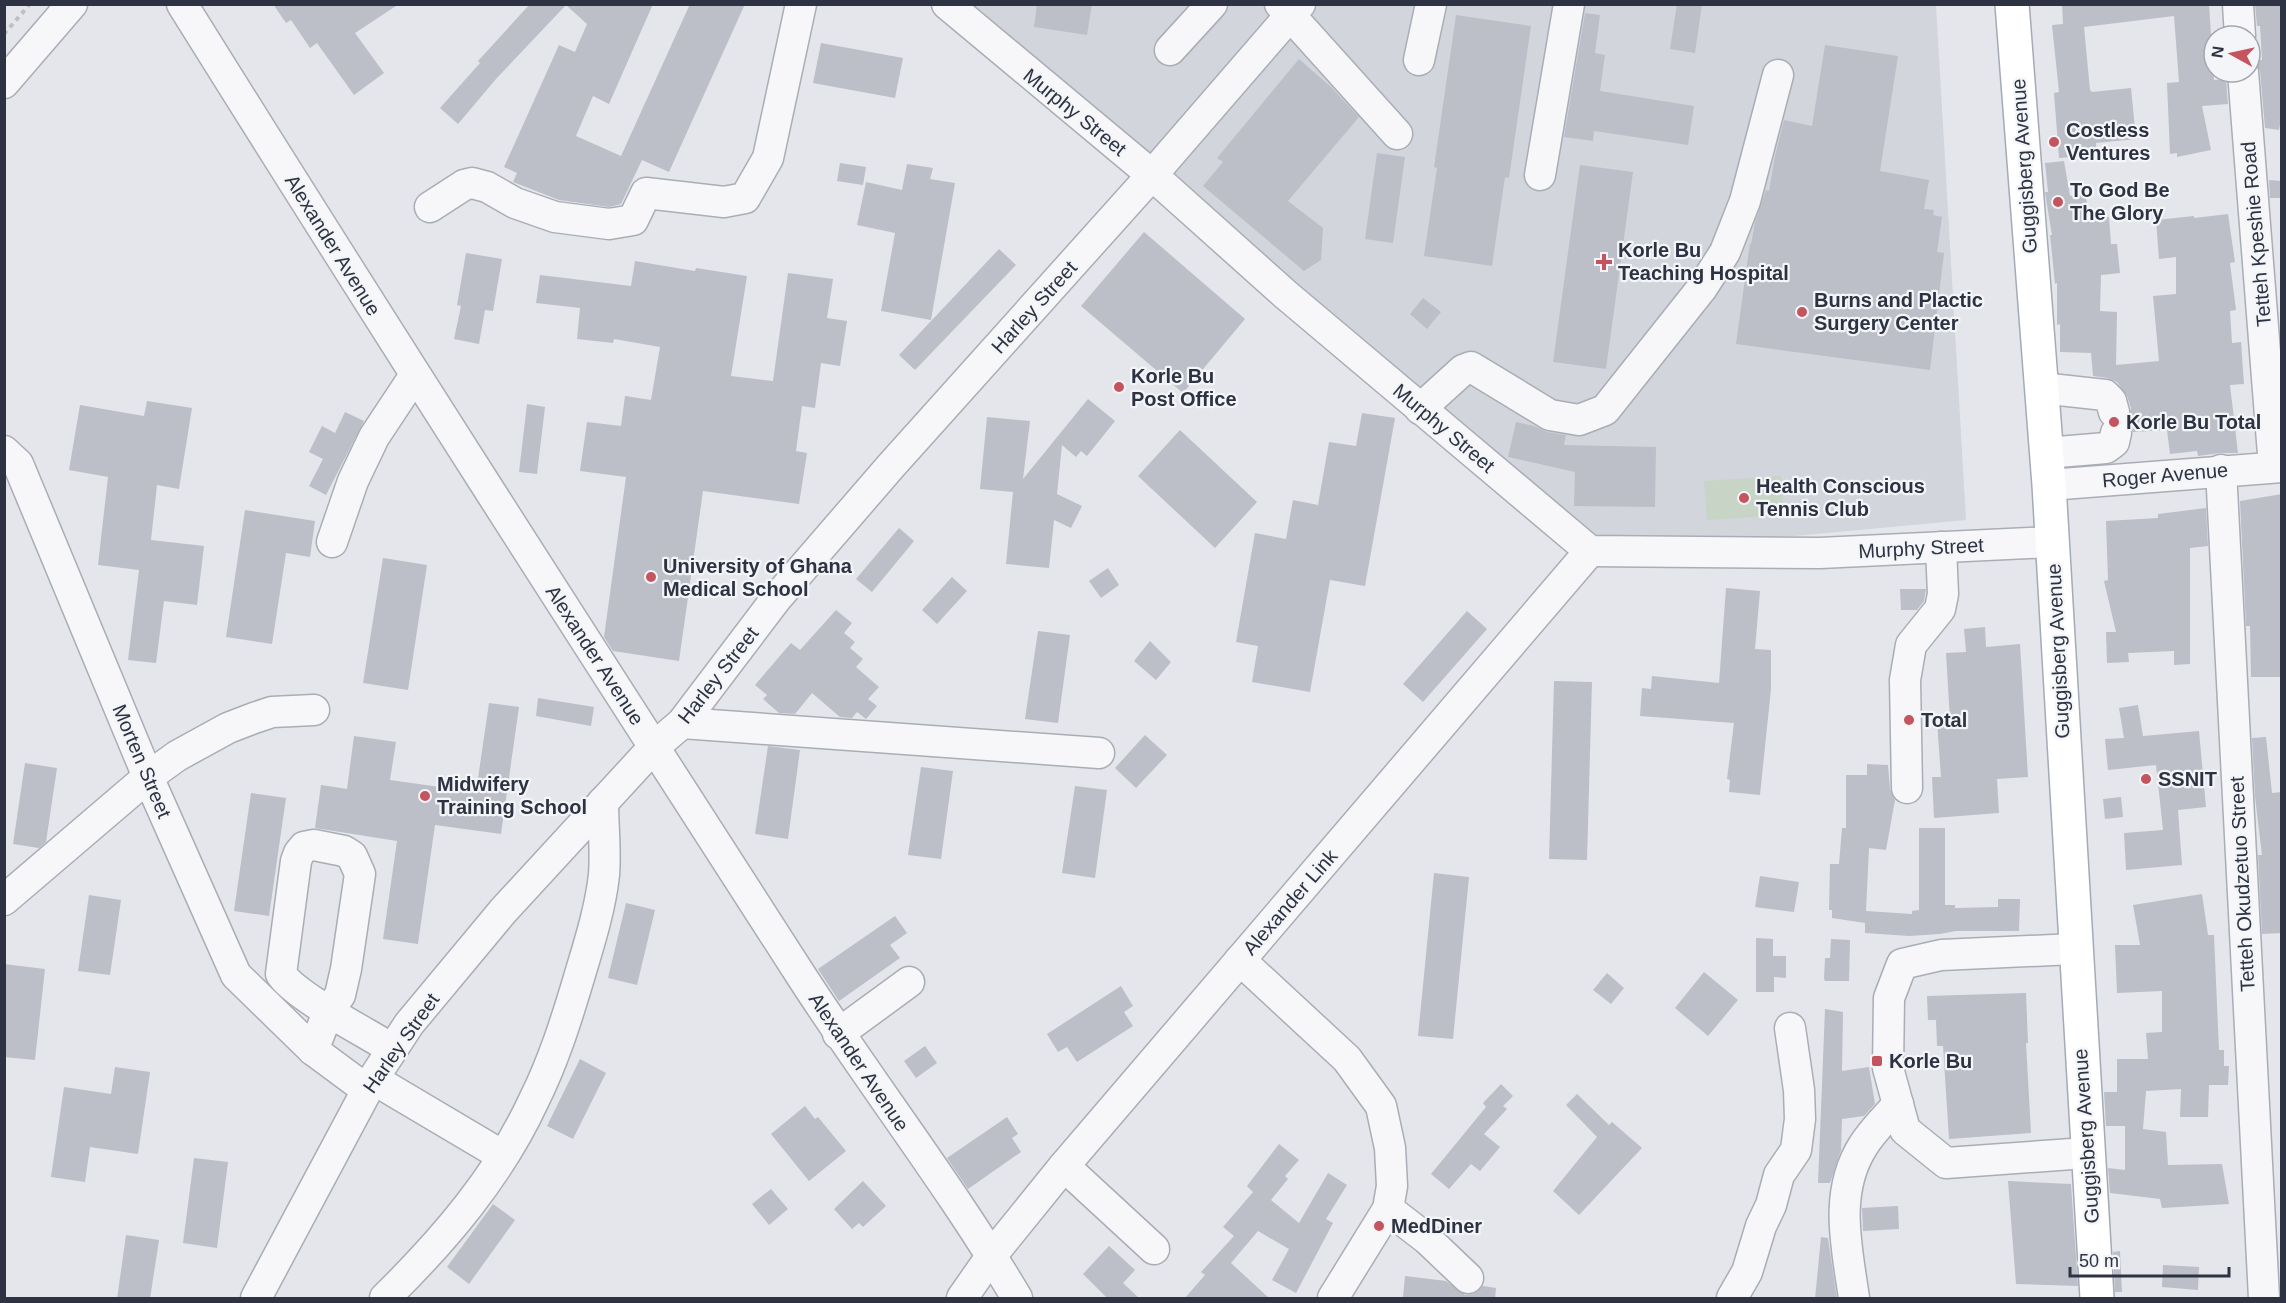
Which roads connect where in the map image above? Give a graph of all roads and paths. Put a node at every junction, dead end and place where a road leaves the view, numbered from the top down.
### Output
1 (30, 4) edge
2 (72, 4) edge
3 (182, 4) edge
4 (801, 4) edge
5 (946, 4) edge
6 (1212, 4) edge
7 (1431, 4) edge
8 (1569, 4) edge
9 (2012, 4) edge
10 (2238, 4) edge
11 (1291, 8) edge
12 (2239, 24) edge
13 (4, 34) edge
14 (1170, 50) dead end
15 (1419, 60) dead end
16 (1778, 75) dead end
17 (4, 82) edge
18 (2244, 84) edge
19 (1397, 134) dead end
20 (1152, 175) junction
21 (1540, 175) dead end
22 (430, 207) dead end
23 (415, 375) junction
24 (2041, 388) junction
25 (1420, 409) junction
26 (4, 451) edge
27 (2278, 467) edge
28 (2047, 469) junction
29 (2221, 470) junction
30 (332, 542) dead end
31 (2052, 542) junction
32 (1941, 547) junction
33 (1590, 551) junction
34 (314, 710) dead end
35 (682, 723) junction
36 (654, 747) junction
37 (1099, 753) dead end
38 (148, 777) junction
39 (1907, 788) dead end
40 (603, 802) junction
41 (4, 900) edge
42 (2074, 949) junction
43 (1240, 960) junction
44 (909, 982) dead end
45 (329, 1010) junction
46 (1790, 1028) dead end
47 (838, 1034) junction
48 (392, 1049) junction
49 (313, 1050) junction
50 (370, 1084) junction
51 (1898, 1104) junction
52 (2086, 1153) junction
53 (503, 1156) junction
54 (1064, 1166) junction
55 (1388, 1209) junction
56 (1154, 1249) dead end
57 (992, 1255) junction
58 (1468, 1278) dead end
59 (256, 1299) edge
60 (385, 1299) edge
61 (962, 1299) edge
62 (1017, 1299) edge
63 (1333, 1299) edge
64 (1732, 1299) edge
65 (1854, 1299) edge
66 (2097, 1299) edge
67 (2264, 1299) edge

1 - 13 path
2 - 17 street
3 - 23 street, Alexander Avenue
4 - 22 street
5 - 20 street, Murphy Street
6 - 14 street
7 - 15 street
8 - 21 street
9 - 24 main road, Guggisberg Avenue
10 - 12 street
11 - 19 street
11 - 20 street, Harley Street
16 - 25 street
18 - 27 street, Tetteh Kpeshie Road
20 - 25 street, Murphy Street
20 - 35 street, Harley Street
23 - 30 street
23 - 36 street, Alexander Avenue
24 - 28 main road, Guggisberg Avenue
24 - 28 street
25 - 33 street, Murphy Street
26 - 38 street, Morten Street
27 - 29 street, Roger Avenue
28 - 29 street, Roger Avenue
28 - 31 main road, Guggisberg Avenue
29 - 67 street, Tetteh Okudzetuo Street
31 - 32 street, Murphy Street
31 - 42 main road, Guggisberg Avenue
32 - 33 street, Murphy Street
32 - 39 street
33 - 43 street, Alexander Link
34 - 38 street
35 - 36 street, Harley Street
35 - 37 street
36 - 40 street, Harley Street
36 - 47 street, Alexander Avenue
38 - 41 street
38 - 49 street, Morten Street
40 - 48 street, Harley Street
40 - 53 street
42 - 51 street
42 - 52 main road, Guggisberg Avenue
43 - 54 street, Alexander Link
43 - 55 street
44 - 47 street
45 - 45 street
45 - 48 street
45 - 49 street
46 - 64 street
47 - 57 street, Alexander Avenue
48 - 50 street, Harley Street
49 - 50 street, Morten Street
50 - 53 street, Morten Street
50 - 59 street, Harley Street
51 - 52 street
51 - 65 street
52 - 66 main road, Guggisberg Avenue
53 - 60 street
54 - 56 street
54 - 57 street, Alexander Link
55 - 58 street
55 - 63 street
57 - 61 street, Alexander Link
57 - 62 street, Alexander Avenue

